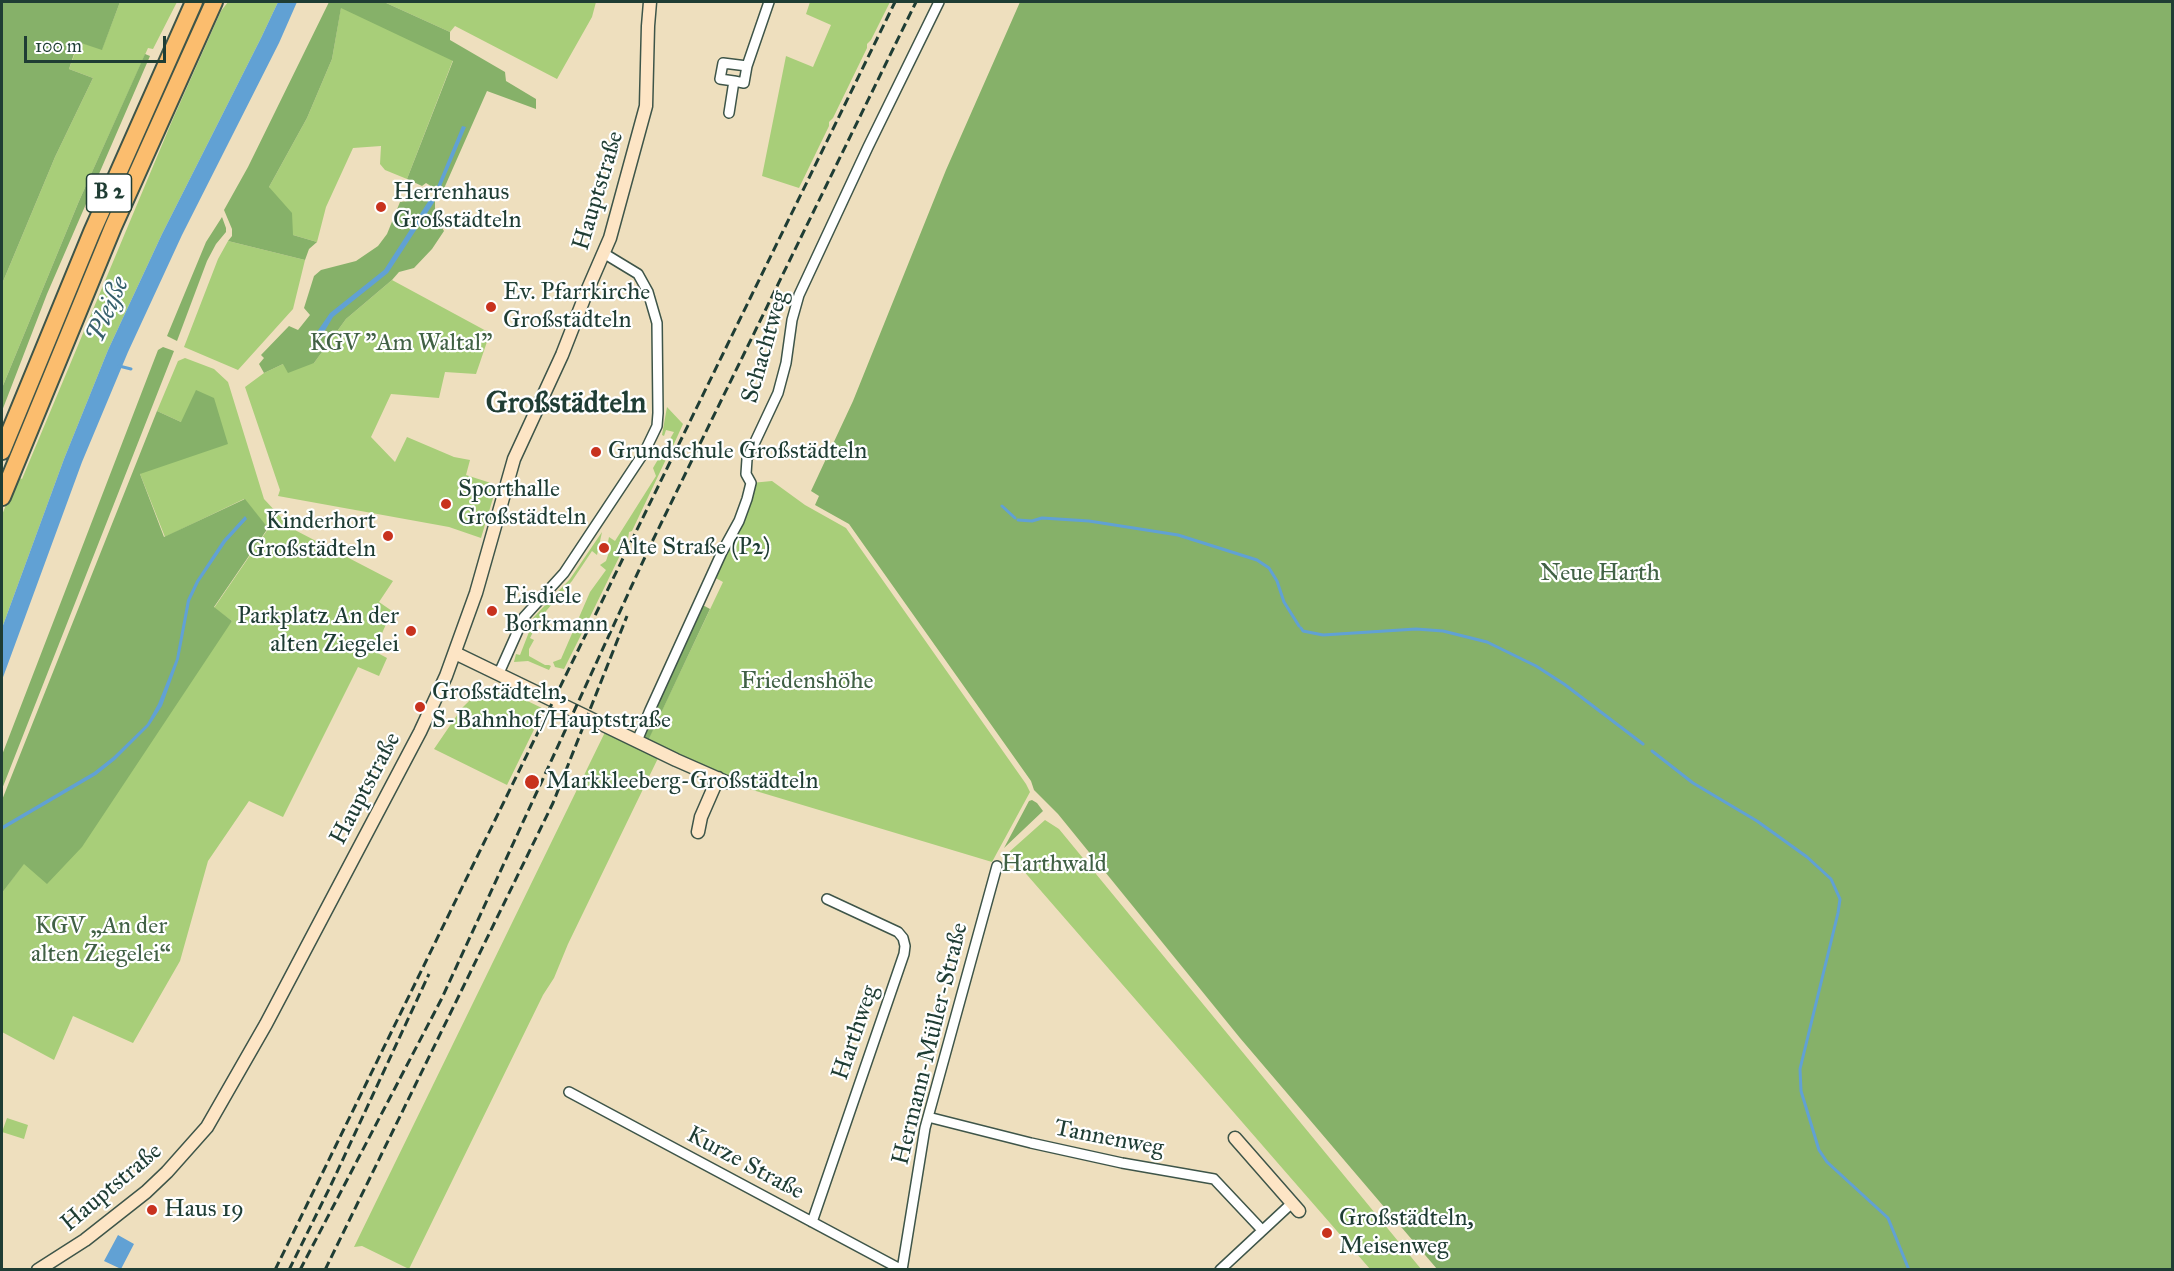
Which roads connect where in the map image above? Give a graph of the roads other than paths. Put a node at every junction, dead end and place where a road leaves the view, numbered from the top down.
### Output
1 (194, 2) edge
2 (214, 2) edge
3 (650, 2) edge
4 (769, 2) edge
5 (939, 2) edge
6 (747, 66) junction
7 (734, 81) junction
8 (729, 113) dead end
9 (605, 254) junction
10 (2, 452) edge
11 (2, 497) edge
12 (455, 653) junction
13 (499, 673) junction
14 (638, 741) junction
15 (698, 832) dead end
16 (997, 866) dead end
17 (827, 899) dead end
18 (569, 1092) dead end
19 (928, 1117) junction
20 (1235, 1138) dead end
21 (1295, 1207) joint
22 (812, 1222) junction
23 (1262, 1230) junction
24 (38, 1269) edge
25 (902, 1269) edge
26 (1220, 1269) edge

1 - 10 highway, B 2
2 - 11 highway, B 2
3 - 9 main road, Hauptstraße
4 - 6 street
5 - 14 street, Schachtweg
6 - 7 street
6 - 7 street
7 - 8 street
9 - 12 main road, Hauptstraße
9 - 13 street
12 - 13 main road
12 - 24 main road, Hauptstraße
13 - 14 main road
14 - 15 main road
16 - 19 street, Hermann-Müller-Straße
17 - 22 street, Harthweg
18 - 22 street, Kurze Straße
19 - 23 street, Tannenweg
19 - 25 street, Hermann-Müller-Straße
20 - 21 main road
21 - 23 street
22 - 25 street, Kurze Straße
23 - 26 street

